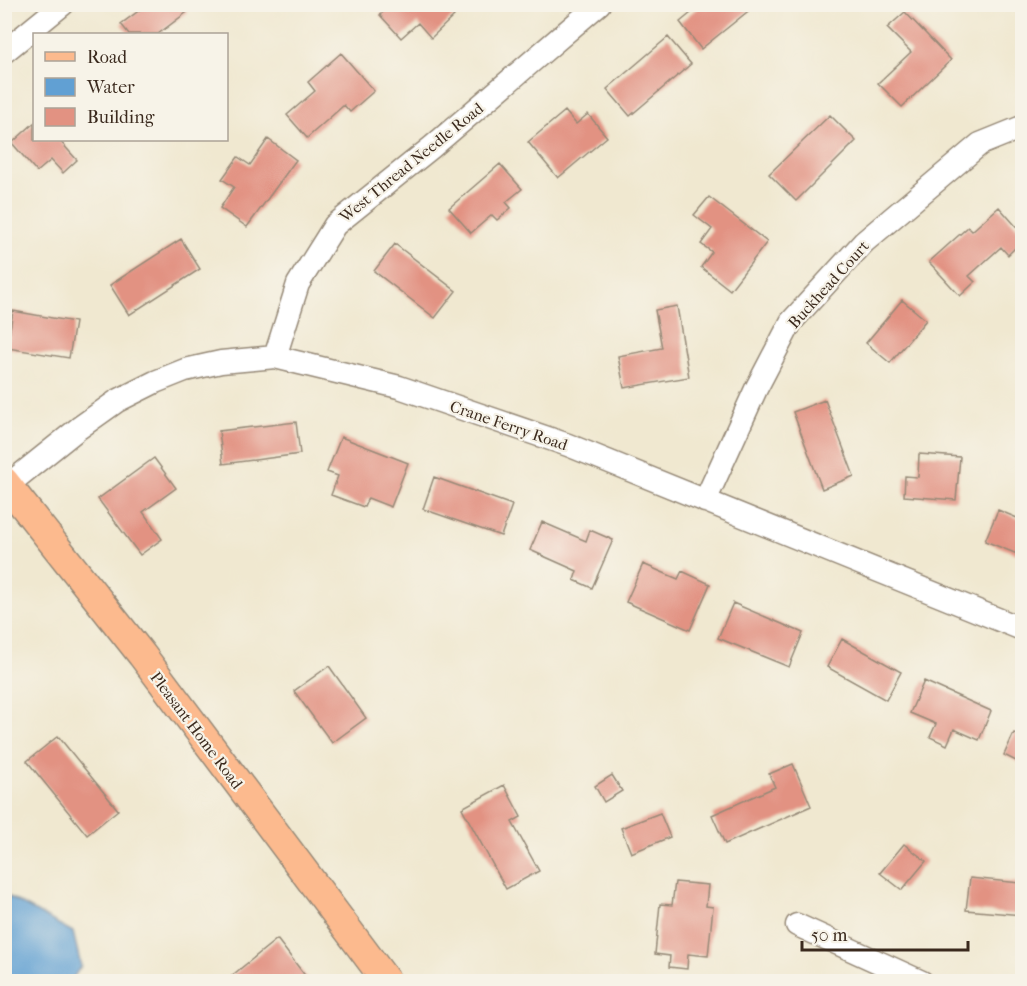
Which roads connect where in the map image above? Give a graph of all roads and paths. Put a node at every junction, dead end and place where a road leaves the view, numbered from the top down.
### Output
1 (63, 4) edge
2 (599, 4) edge
3 (4, 52) edge
4 (1023, 128) edge
5 (275, 357) junction
6 (6, 485) edge
7 (705, 501) junction
8 (1023, 629) edge
9 (797, 925) dead end
10 (387, 981) edge
11 (922, 981) edge

1 - 3 street
2 - 5 street, West Thread Needle Road
4 - 7 street, Buckhead Court
5 - 6 street, Crane Ferry Road
5 - 7 street, Crane Ferry Road
6 - 10 main road, Pleasant Home Road
7 - 8 street, Crane Ferry Road
9 - 11 street

